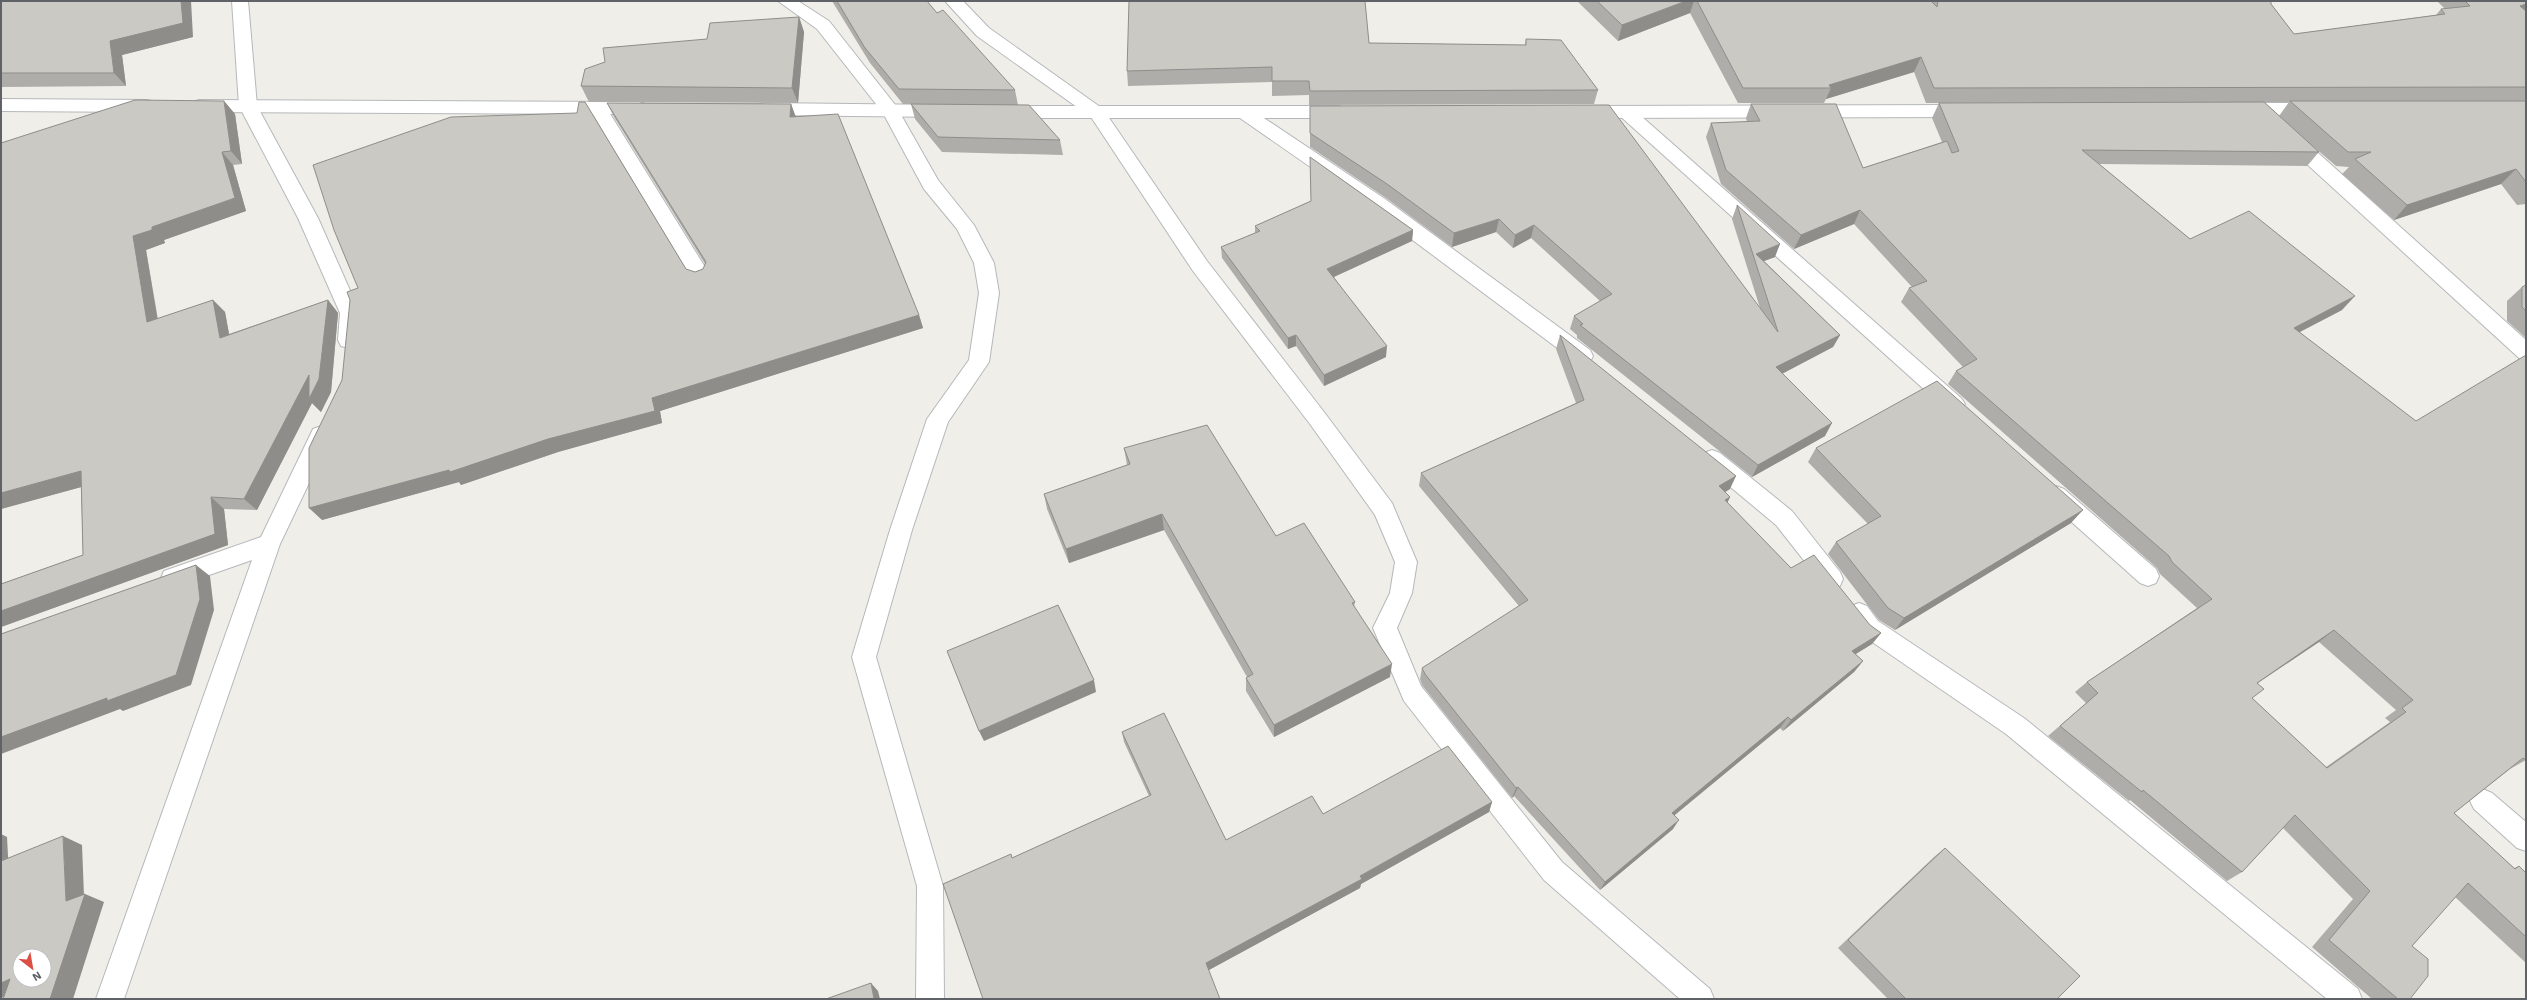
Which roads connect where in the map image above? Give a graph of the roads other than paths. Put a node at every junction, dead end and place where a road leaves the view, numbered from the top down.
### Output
1 (240, 1) edge
2 (786, 1) edge
3 (953, 1) edge
4 (1, 105) edge
5 (248, 106) junction
6 (598, 108) junction
7 (653, 108) edge
8 (748, 109) edge
9 (2226, 109) edge
10 (2258, 109) junction
11 (2328, 109) edge
12 (890, 110) junction
13 (1986, 110) edge
14 (962, 111) edge
15 (986, 112) edge
16 (1243, 112) junction
17 (1355, 112) edge
18 (1570, 112) edge
19 (1626, 112) junction
20 (1097, 113) junction
21 (701, 277) edge
22 (2526, 352) edge
23 (346, 360) edge
24 (1598, 368) edge
25 (1970, 418) edge
26 (329, 419) edge
27 (1698, 448) edge
28 (2041, 482) edge
29 (269, 544) junction
30 (2148, 576) dead end
31 (150, 586) edge
32 (2483, 800) edge
33 (2526, 839) edge
34 (110, 999) edge
35 (930, 999) edge
36 (1700, 999) edge
37 (2348, 999) edge

1 - 5 street
2 - 12 street
3 - 20 street
4 - 5 street
5 - 6 street
5 - 23 street
6 - 7 street
6 - 21 street
8 - 12 street
9 - 10 street
10 - 11 street
10 - 22 street
12 - 14 street
12 - 35 street
13 - 19 street
15 - 20 street
16 - 17 street
16 - 20 street
16 - 24 street
18 - 19 street
19 - 25 street
20 - 36 street
26 - 29 street
27 - 37 street
28 - 30 street
29 - 31 street
29 - 34 street
32 - 33 street

